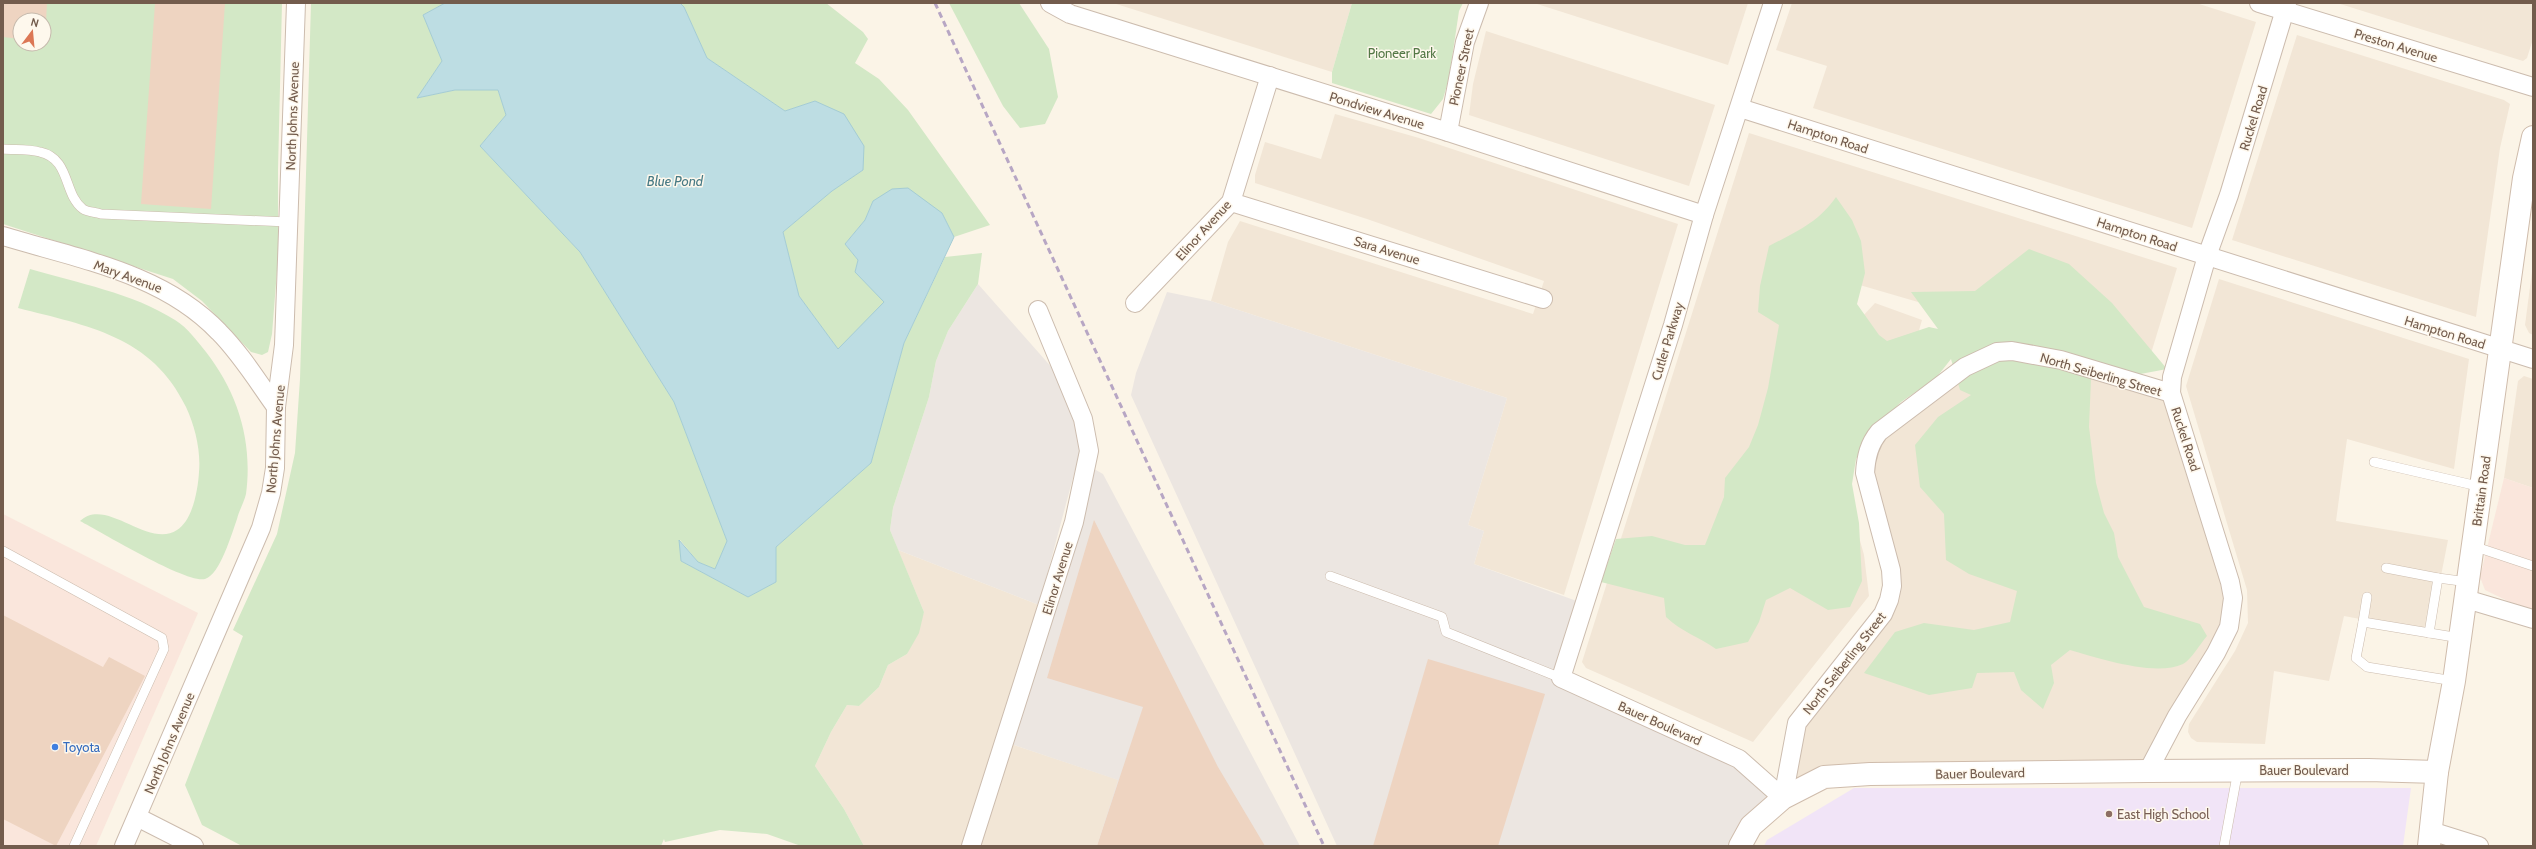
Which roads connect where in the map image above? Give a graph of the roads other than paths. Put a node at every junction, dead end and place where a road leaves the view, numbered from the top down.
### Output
1 (296, 3) edge
2 (1050, 3) edge
3 (1479, 3) edge
4 (1773, 3) edge
5 (2259, 3) edge
6 (2286, 7) edge
7 (1270, 76) junction
8 (2533, 87) edge
9 (1740, 108) junction
10 (1448, 132) junction
11 (2533, 137) edge
12 (3, 149) edge
13 (1232, 202) junction
14 (1704, 215) junction
15 (288, 222) junction
16 (3, 236) edge
17 (2207, 256) junction
18 (1543, 299) dead end
19 (1135, 302) dead end
20 (1038, 310) dead end
21 (2501, 349) junction
22 (2533, 359) edge
23 (2171, 393) junction
24 (276, 407) junction
25 (2374, 462) dead end
26 (2482, 487) junction
27 (2473, 546) junction
28 (3, 551) edge
29 (2533, 566) edge
30 (2386, 568) dead end
31 (1330, 576) dead end
32 (2438, 578) junction
33 (2467, 591) junction
34 (2367, 597) dead end
35 (2533, 619) edge
36 (2363, 622) junction
37 (2428, 633) junction
38 (2460, 638) junction
39 (1560, 678) junction
40 (2454, 681) junction
41 (2238, 770) junction
42 (2148, 771) junction
43 (2437, 772) junction
44 (1783, 798) junction
45 (137, 817) junction
46 (2430, 839) edge
47 (74, 846) edge
48 (124, 846) edge
49 (194, 846) edge
50 (971, 846) edge
51 (1740, 846) edge
52 (2224, 846) edge
53 (2479, 846) edge

1 - 15 street, North Johns Avenue
2 - 7 street, Pondview Avenue
3 - 10 street, Pioneer Street
4 - 9 street, Cutler Parkway
5 - 6 street, Preston Avenue
6 - 8 street, Preston Avenue
6 - 17 street, Ruckel Road
7 - 10 street, Pondview Avenue
7 - 13 street, Elinor Avenue
9 - 14 street, Cutler Parkway
9 - 17 street, Hampton Road
10 - 14 street, Pondview Avenue
11 - 21 street, Brittain Road
12 - 15 lane
13 - 18 street, Sara Avenue
13 - 19 street, Elinor Avenue
14 - 39 street, Cutler Parkway
15 - 24 street, North Johns Avenue
16 - 24 street, Mary Avenue
17 - 21 street, Hampton Road
17 - 23 street, Ruckel Road
20 - 50 street, Elinor Avenue
21 - 22 street, Hampton Road
21 - 26 street, Brittain Road
23 - 42 street, Ruckel Road
23 - 44 street, North Seiberling Street
24 - 45 street, North Johns Avenue
25 - 26 lane
26 - 27 street, Brittain Road
27 - 29 lane
27 - 33 street, Brittain Road
28 - 47 lane
30 - 32 lane
31 - 39 lane
32 - 33 lane
32 - 37 lane
33 - 35 street
33 - 38 street, Brittain Road
34 - 36 lane
36 - 37 lane
36 - 40 lane
37 - 38 lane
38 - 40 street, Brittain Road
39 - 44 street, Bauer Boulevard
40 - 43 street, Brittain Road
41 - 42 street, Bauer Boulevard
41 - 43 street, Bauer Boulevard
41 - 52 lane
42 - 44 street, Bauer Boulevard
43 - 46 street, Brittain Road
44 - 51 street
45 - 48 street, North Johns Avenue
45 - 49 street
46 - 53 street

